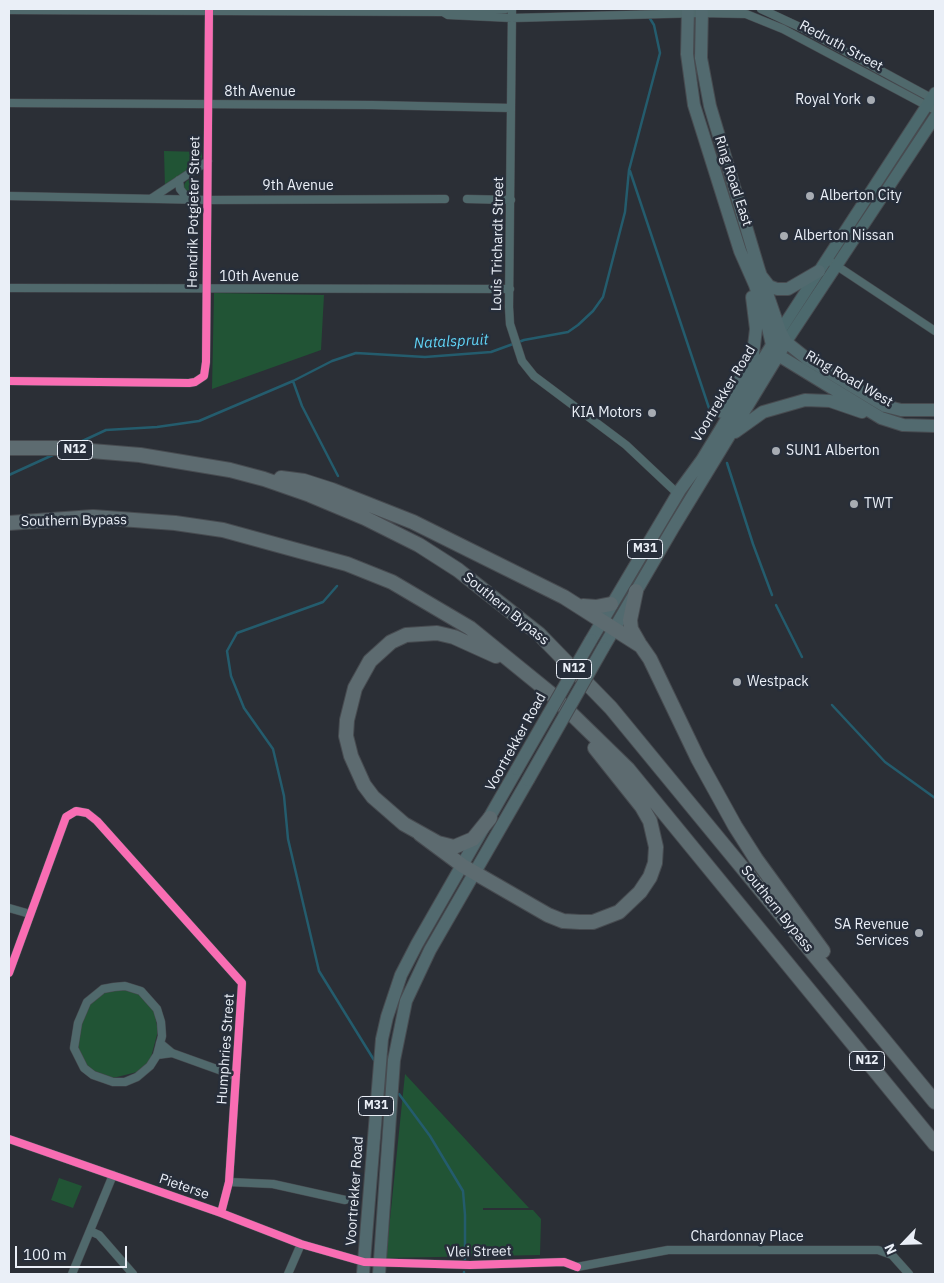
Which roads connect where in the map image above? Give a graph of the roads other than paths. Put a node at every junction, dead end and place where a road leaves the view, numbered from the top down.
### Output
1 (506, 9) edge
2 (512, 9) edge
3 (760, 9) edge
4 (9, 10) edge
5 (209, 10) edge
6 (688, 11) edge
7 (702, 11) edge
8 (443, 12) junction
9 (512, 18) junction
10 (933, 101) edge
11 (9, 103) edge
12 (208, 105) junction
13 (511, 108) junction
14 (935, 118) edge
15 (208, 161) junction
16 (179, 180) junction
17 (886, 182) junction
18 (9, 196) edge
19 (152, 198) junction
20 (188, 199) junction
21 (445, 199) dead end
22 (467, 199) dead end
23 (208, 200) junction
24 (511, 200) junction
25 (740, 251) junction
26 (832, 262) junction
27 (759, 270) junction
28 (819, 271) junction
29 (9, 288) edge
30 (206, 289) junction
31 (510, 289) junction
32 (935, 331) edge
33 (783, 337) junction
34 (775, 350) junction
35 (9, 381) edge
36 (935, 410) edge
37 (724, 416) junction
38 (881, 418) junction
39 (903, 425) junction
40 (935, 426) edge
41 (728, 438) junction
42 (935, 439) edge
43 (9, 448) edge
44 (230, 470) junction
45 (679, 492) junction
46 (9, 523) edge
47 (636, 591) junction
48 (575, 604) junction
49 (611, 604) junction
50 (602, 620) junction
51 (615, 628) junction
52 (641, 646) junction
53 (515, 665) junction
54 (550, 694) junction
55 (490, 818) junction
56 (420, 834) junction
57 (463, 866) junction
58 (476, 874) junction
59 (9, 908) edge
60 (30, 914) junction
61 (9, 973) edge
62 (160, 1043) junction
63 (891, 1048) junction
64 (172, 1053) junction
65 (157, 1055) junction
66 (236, 1076) junction
67 (935, 1102) edge
68 (9, 1139) edge
69 (935, 1144) edge
70 (113, 1175) junction
71 (229, 1182) junction
72 (345, 1200) dead end
73 (221, 1213) junction
74 (90, 1231) junction
75 (301, 1244) junction
76 (470, 1265) junction
77 (364, 1268) edge
78 (379, 1269) edge
79 (577, 1271) edge
80 (72, 1274) edge
81 (133, 1274) edge
82 (288, 1274) edge
83 (470, 1274) edge
84 (909, 1274) edge

1 - 8 street
2 - 9 street, Louis Trichardt Street
3 - 10 street
4 - 5 street
5 - 8 street
5 - 12 street, Hendrik Potgieter Street
6 - 7 street, Redruth Street
6 - 9 street, Redruth Street
6 - 25 main road, Ring Road East
7 - 10 street, Redruth Street
7 - 27 main road, Ring Road East
8 - 9 street, Redruth Street
9 - 13 street, Louis Trichardt Street
10 - 17 street, Voortrekker Road / M31
11 - 12 street, 8th Avenue
12 - 13 street, 8th Avenue
12 - 15 street, Hendrik Potgieter Street
13 - 24 street, Louis Trichardt Street
14 - 17 street, Voortrekker Road / M31
15 - 16 street
15 - 23 street, Hendrik Potgieter Street
16 - 19 street
16 - 20 street
17 - 26 street, Voortrekker Road / M31
18 - 19 street, 9th Avenue
19 - 20 street, 9th Avenue
20 - 23 street, 9th Avenue
21 - 23 street, 9th Avenue
22 - 24 street
23 - 30 street, Hendrik Potgieter Street
24 - 31 street, Louis Trichardt Street
25 - 34 main road, Ring Road East
25 - 37 main road
26 - 28 street, Voortrekker Road / M31
26 - 32 street
26 - 33 street, Voortrekker Road / M31
27 - 28 main road
27 - 33 main road, Ring Road East
28 - 33 street, Voortrekker Road / M31
29 - 30 street, 10th Avenue
30 - 31 street, 10th Avenue
30 - 35 street, Hendrik Potgieter Street
31 - 45 street, Louis Trichardt Street
33 - 34 main road, Voortrekker Road / M31
33 - 36 main road, Ring Road West
34 - 37 main road, Voortrekker Road / M31
34 - 38 main road, Ring Road West
34 - 41 main road, Voortrekker Road / M31
37 - 45 main road
37 - 45 main road, Voortrekker Road / M31
38 - 39 main road, Ring Road West
38 - 41 main road
39 - 40 main road, Ring Road West
39 - 42 main road
41 - 47 main road, Voortrekker Road / M31
43 - 44 highway, Southern Bypass / N12
44 - 48 highway
44 - 63 highway, Southern Bypass / N12
45 - 49 main road, Voortrekker Road / M31
46 - 53 highway, Southern Bypass / N12
47 - 51 main road, Voortrekker Road / M31
47 - 52 highway
48 - 49 highway
48 - 50 highway
49 - 50 main road, Voortrekker Road / M31
50 - 51 highway
50 - 55 main road, Voortrekker Road / M31, bridge
51 - 52 highway
51 - 58 main road, Voortrekker Road / M31, bridge
52 - 63 highway
53 - 54 highway, Southern Bypass / N12
53 - 56 highway
54 - 58 highway
54 - 69 highway, Southern Bypass / N12
55 - 56 highway
55 - 57 main road, Voortrekker Road / M31
56 - 57 highway
57 - 58 highway
57 - 77 main road, Voortrekker Road / M31
58 - 78 main road, Voortrekker Road / M31
59 - 60 street
60 - 61 street
60 - 66 street, Humphries Street
62 - 64 street
62 - 65 street
62 - 65 street
63 - 67 highway, Southern Bypass / N12
64 - 65 street
64 - 66 street
66 - 71 street, Humphries Street
68 - 70 street, Pieterse
70 - 73 street, Pieterse
70 - 74 street
71 - 72 street
71 - 73 street, Humphries Street
73 - 75 street, Pieterse
74 - 80 street
74 - 81 street
75 - 77 street, Pieterse
75 - 82 street
76 - 78 street, Vlei Street
76 - 79 street, Vlei Street
76 - 83 street
77 - 78 street, Pieterse
79 - 84 street, Chardonnay Place

